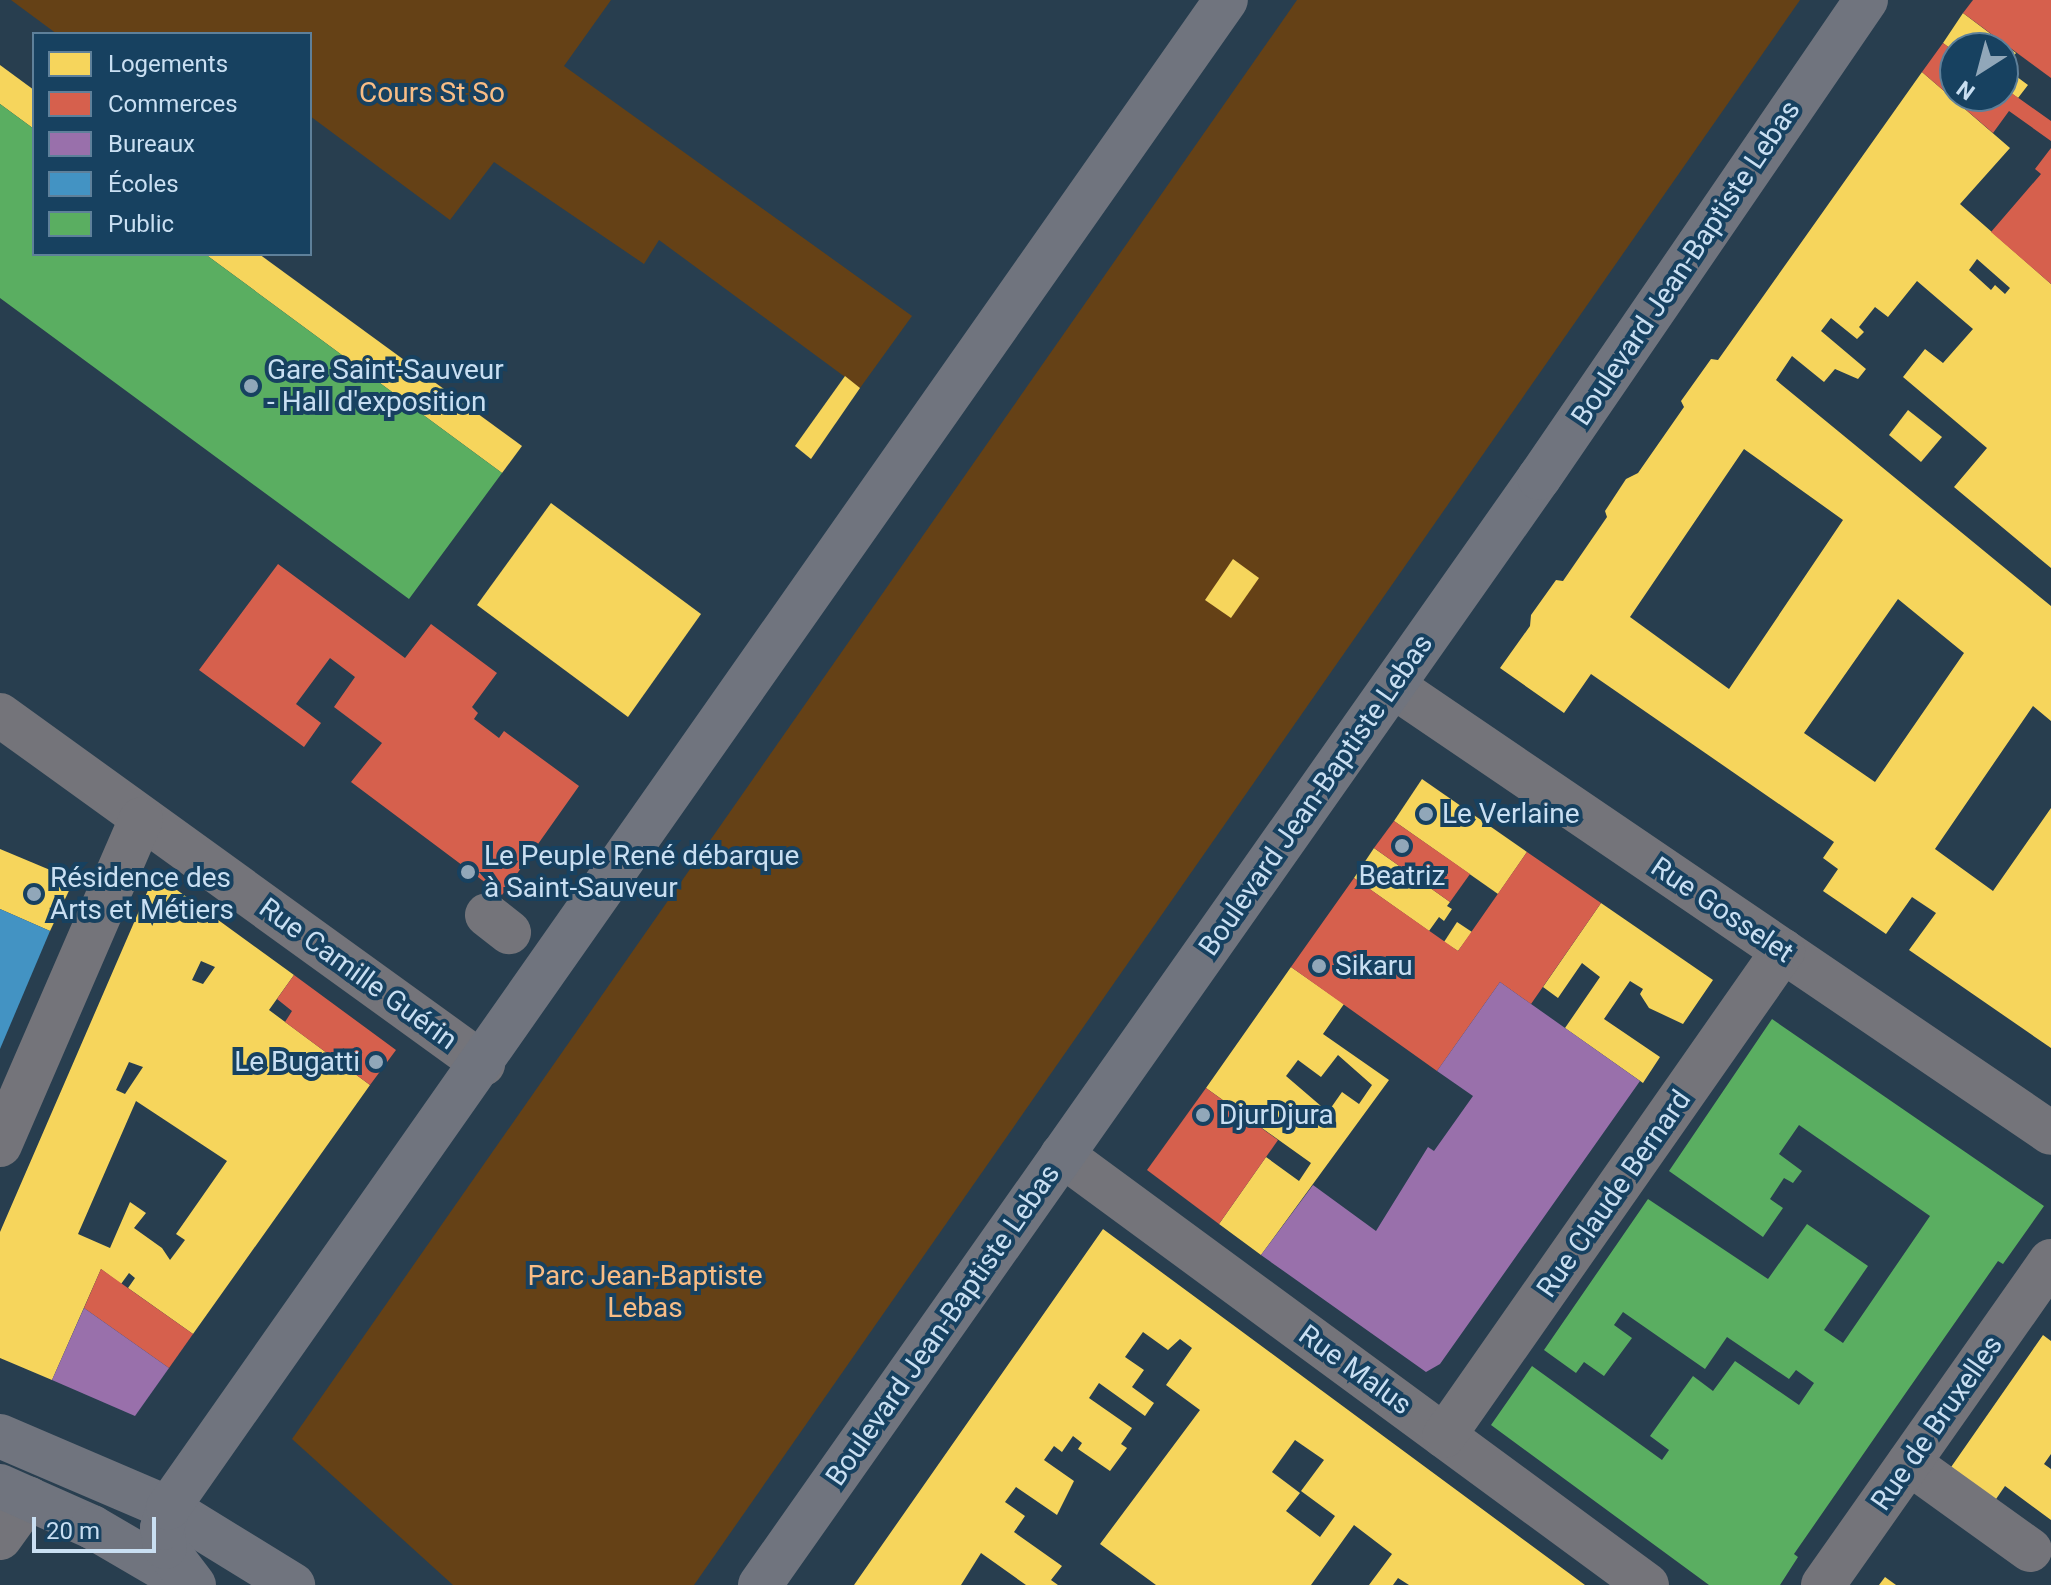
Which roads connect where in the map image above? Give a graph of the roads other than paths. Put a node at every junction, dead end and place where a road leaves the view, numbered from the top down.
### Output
1 (1226, 0) edge
2 (1866, 0) edge
3 (1393, 686) junction
4 (0, 715) edge
5 (141, 819) junction
6 (1783, 951) junction
7 (483, 1064) junction
8 (2051, 1133) edge
9 (0, 1145) edge
10 (1062, 1155) junction
11 (2051, 1261) edge
12 (0, 1436) edge
13 (1444, 1436) junction
14 (1909, 1463) junction
15 (14, 1492) edge
16 (168, 1508) junction
17 (0, 1538) edge
18 (2030, 1550) dead end
19 (193, 1585) edge
20 (293, 1585) edge
21 (760, 1585) edge
22 (1647, 1585) edge
23 (1823, 1585) edge

1 - 7 main road
2 - 3 main road, Boulevard Jean-Baptiste Lebas
3 - 6 street, Rue Gosselet
3 - 10 main road, Boulevard Jean-Baptiste Lebas
4 - 5 street, Rue Camille Guérin
5 - 7 street, Rue Camille Guérin
5 - 9 street
6 - 8 street, Rue Gosselet
6 - 13 street, Rue Claude Bernard
7 - 16 main road
10 - 13 street, Rue Malus
10 - 21 main road, Boulevard Jean-Baptiste Lebas
11 - 14 street, Rue de Bruxelles
12 - 16 main road
13 - 22 street, Rue Malus
14 - 18 street
14 - 23 street, Rue de Bruxelles
15 - 17 street
15 - 19 main road
16 - 19 main road
16 - 20 main road

